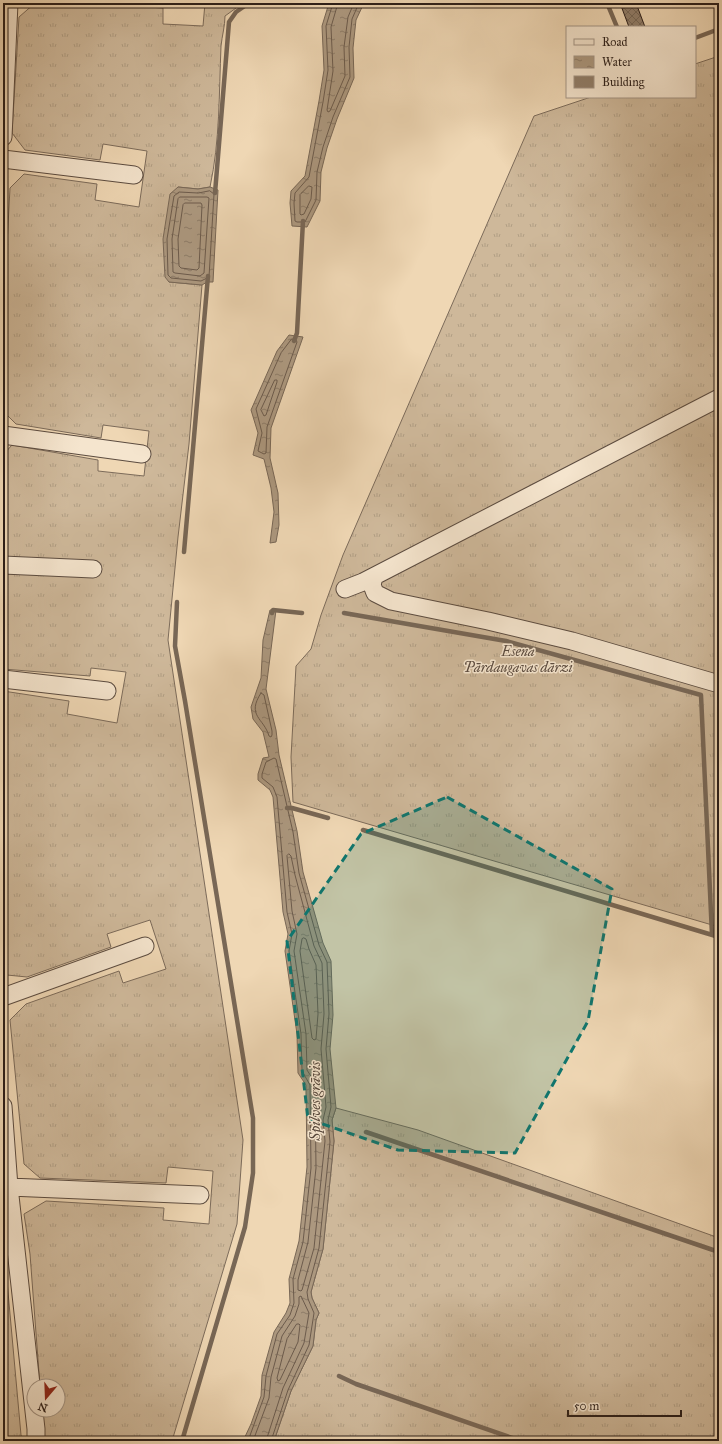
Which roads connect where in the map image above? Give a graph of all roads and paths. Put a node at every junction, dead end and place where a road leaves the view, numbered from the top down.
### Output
1 (9, 3) edge
2 (3, 137) edge
3 (3, 159) edge
4 (134, 175) dead end
5 (719, 398) edge
6 (3, 435) edge
7 (142, 454) dead end
8 (3, 565) edge
9 (93, 569) dead end
10 (374, 577) junction
11 (344, 589) dead end
12 (3, 679) edge
13 (719, 684) edge
14 (107, 691) dead end
15 (146, 946) dead end
16 (3, 997) edge
17 (3, 1106) edge
18 (10, 1187) junction
19 (200, 1194) dead end
20 (36, 1441) edge

1 - 2 street
3 - 4 street
5 - 10 street
6 - 7 street
8 - 9 street
10 - 11 street
10 - 13 street
12 - 14 street
15 - 16 street
17 - 18 street
18 - 19 street
18 - 20 street

